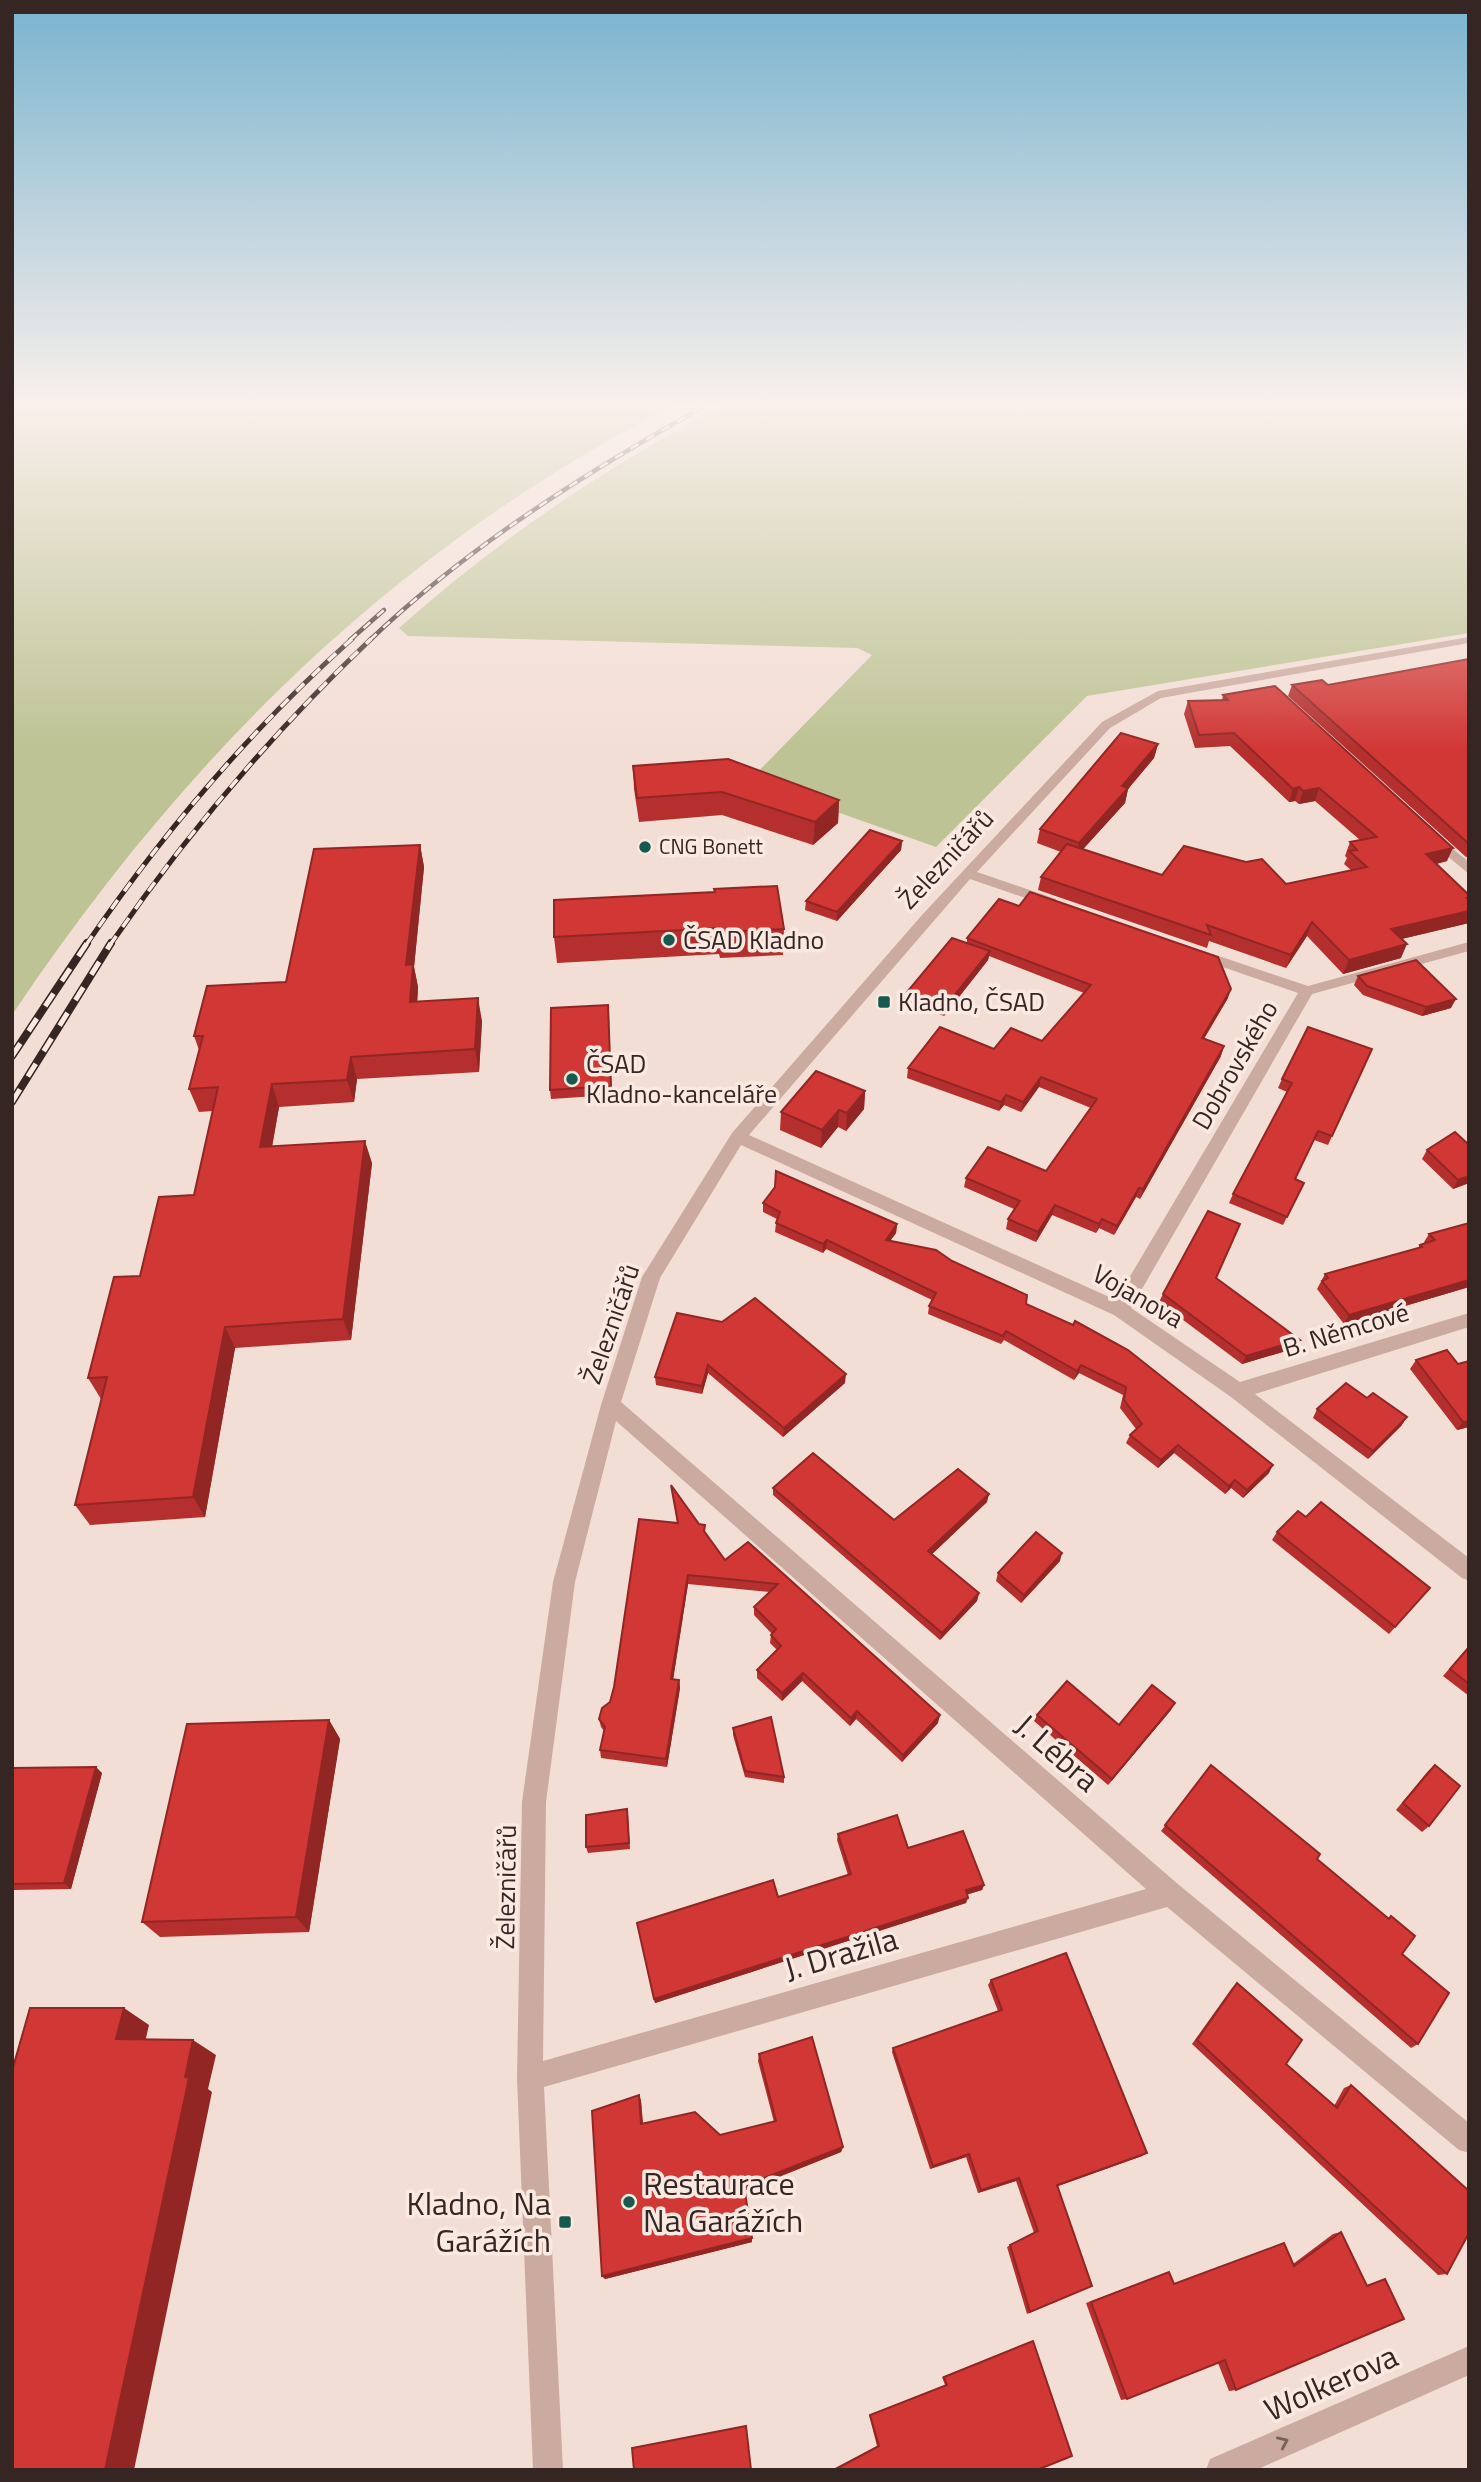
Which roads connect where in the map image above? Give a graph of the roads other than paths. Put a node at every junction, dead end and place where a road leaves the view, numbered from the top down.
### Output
1 (1469, 640) edge
2 (1418, 824) edge
3 (1469, 870) edge
4 (968, 874) junction
5 (1059, 905) edge
6 (1177, 946) edge
7 (1469, 946) edge
8 (1307, 991) junction
9 (738, 1137) junction
10 (1120, 1310) junction
11 (1469, 1320) edge
12 (1238, 1391) junction
13 (611, 1405) junction
14 (1469, 1571) edge
15 (1170, 1894) junction
16 (530, 2078) junction
17 (1469, 2140) edge
18 (1469, 2360) edge
19 (548, 2470) edge
20 (1221, 2470) edge

1 - 4 street, Železničářů
2 - 3 street
4 - 5 street
4 - 9 street, Železničářů
6 - 8 street
7 - 8 street, Dobrovského
8 - 10 street, Dobrovského
9 - 10 street, Vojanova
9 - 13 street, Železničářů
10 - 12 street, Vojanova
11 - 12 street, B. Němcové
12 - 14 street, Vojanova
13 - 15 street, J. Lébra
13 - 16 street, Železničářů
15 - 16 street, J. Dražila
15 - 17 street, J. Lébra
16 - 19 street, Železničářů
20 -> 18 street, Wolkerova

